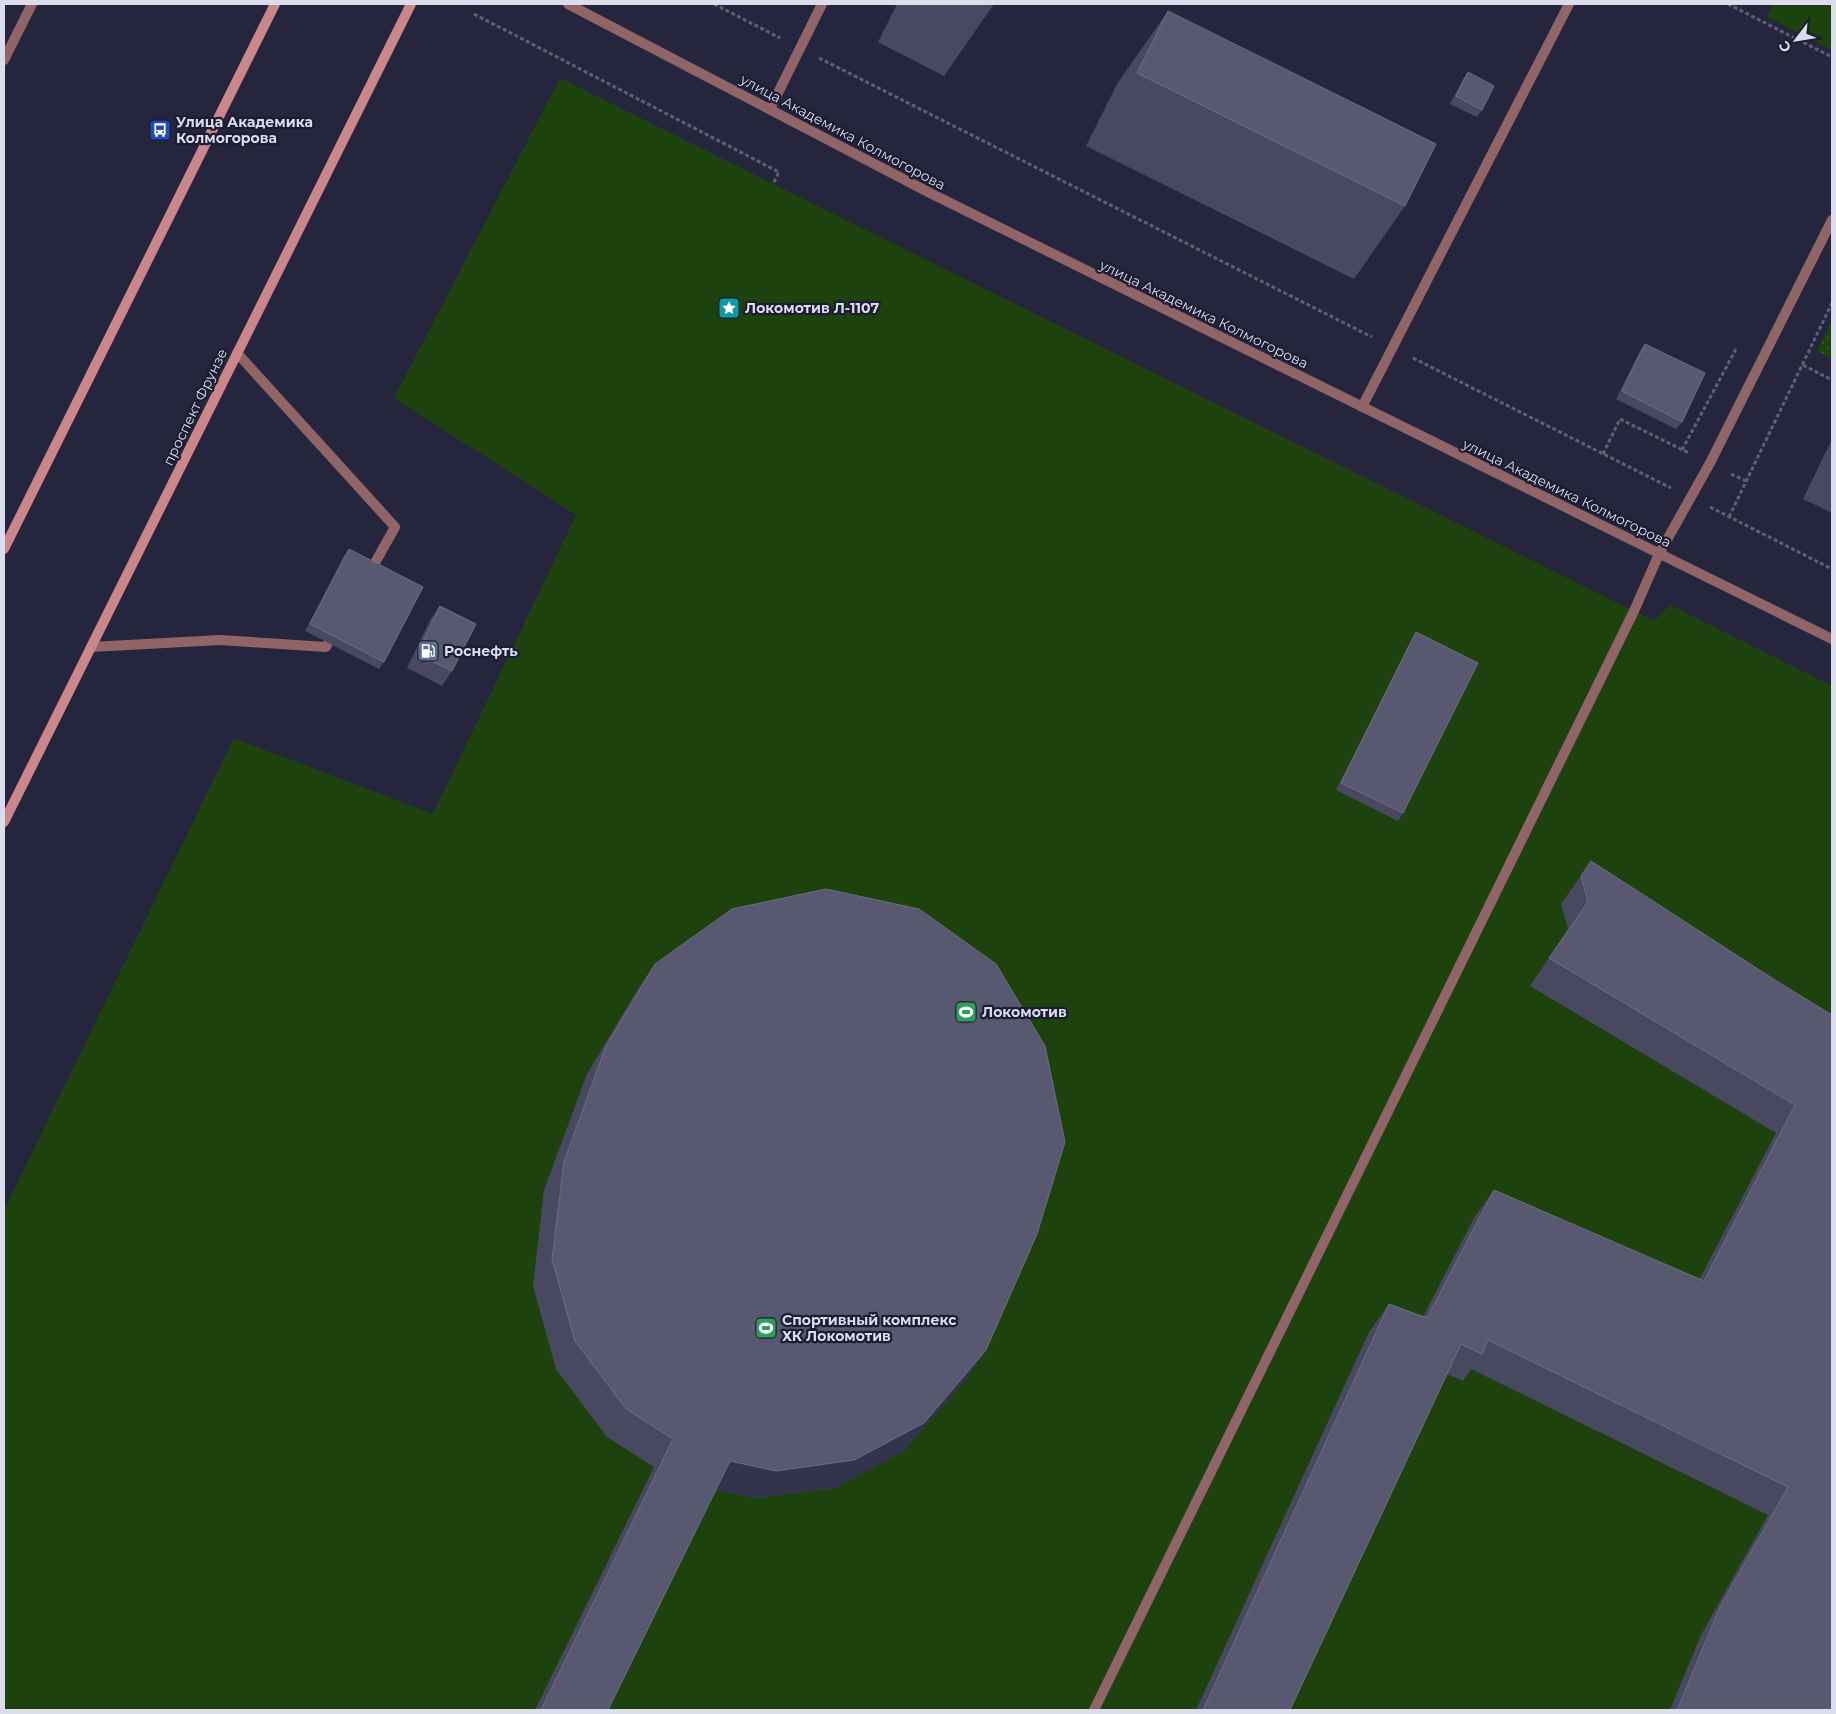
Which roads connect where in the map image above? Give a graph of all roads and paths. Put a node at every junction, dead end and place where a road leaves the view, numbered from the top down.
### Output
1 (32, 4) edge
2 (275, 4) edge
3 (411, 4) edge
4 (568, 4) edge
5 (714, 4) edge
6 (822, 4) edge
7 (1569, 4) edge
8 (1728, 4) edge
9 (474, 14) dead end
10 (800, 48) junction
11 (1832, 57) edge
12 (4, 60) edge
13 (770, 109) junction
14 (772, 184) dead end
15 (1832, 220) edge
16 (1832, 304) edge
17 (1393, 348) junction
18 (1736, 349) dead end
19 (237, 353) junction
20 (1802, 365) junction
21 (1832, 380) edge
22 (1362, 407) junction
23 (1682, 450) junction
24 (1603, 454) junction
25 (1710, 463) junction
26 (1746, 481) junction
27 (1691, 498) junction
28 (1729, 517) junction
29 (4, 549) edge
30 (1659, 554) junction
31 (1832, 569) edge
32 (371, 570) edge
33 (1832, 640) edge
34 (328, 643) edge
35 (91, 647) junction
36 (4, 822) edge
37 (1094, 1710) edge

1 - 12 street
2 - 29 main road
3 - 19 main road, проспект Фрунзе
4 - 13 street, улица Академика Колмогорова
5 - 10 path
6 - 10 street
7 - 17 street
8 - 11 path
9 - 14 path
10 - 13 street
10 - 17 path
13 - 22 street, улица Академика Колмогорова
15 - 25 street
16 - 20 path
17 - 22 street
17 - 24 path
18 - 23 path
19 - 32 street
19 - 35 main road, проспект Фрунзе
20 - 21 path
20 - 26 path
22 - 30 street, улица Академика Колмогорова
23 - 24 path
23 - 25 path
24 - 27 path
25 - 26 path
25 - 27 street
26 - 28 path
27 - 28 path
27 - 30 street
28 - 31 path
30 - 33 street, улица Академика Колмогорова
30 - 37 street
34 - 35 street
35 - 36 main road, проспект Фрунзе

